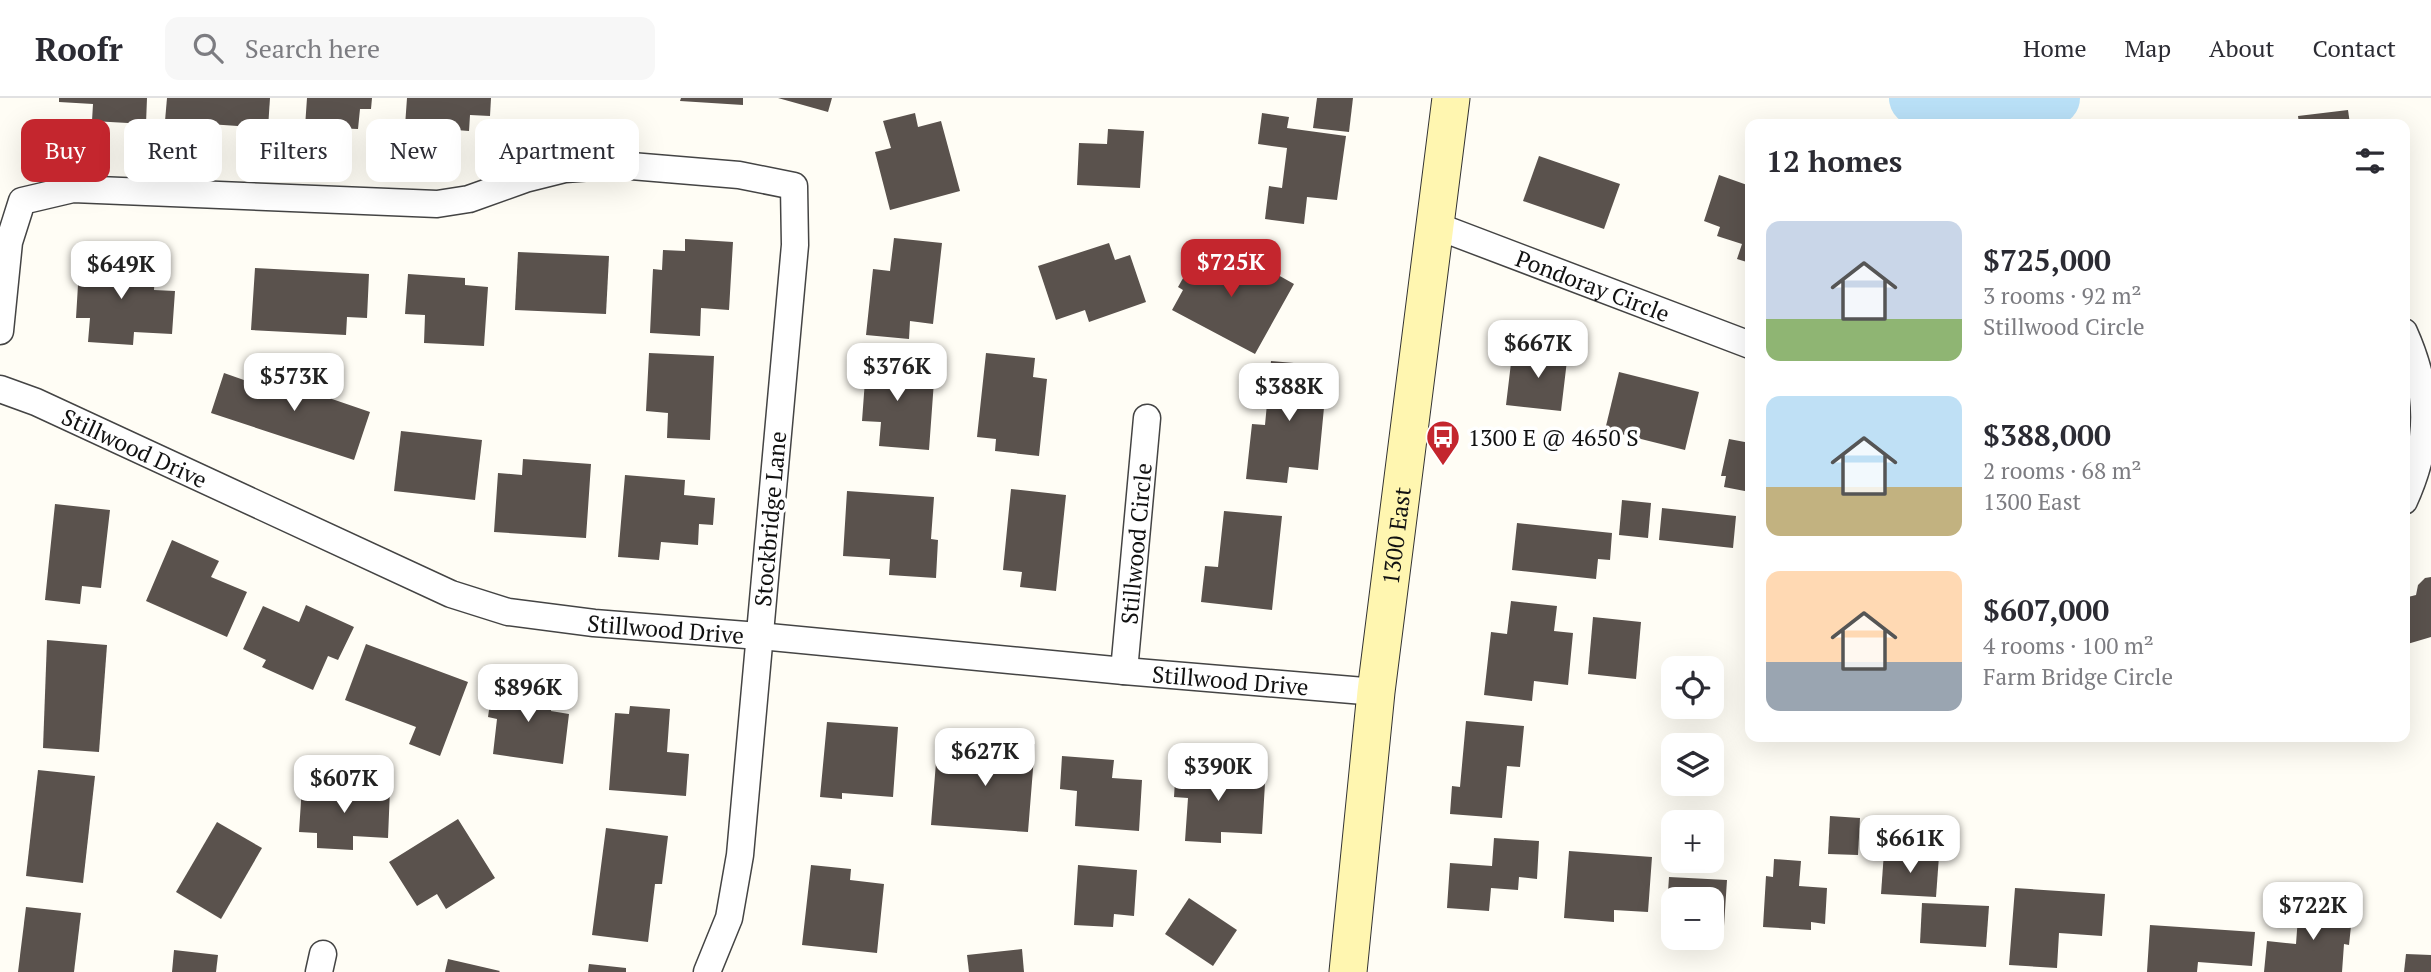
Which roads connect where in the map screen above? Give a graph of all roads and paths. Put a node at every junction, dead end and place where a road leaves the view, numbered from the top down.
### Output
1 (1451, 98) edge
2 (1434, 225) junction
3 (0, 331) edge
4 (1745, 343) edge
5 (2410, 344) edge
6 (0, 389) edge
7 (1147, 418) dead end
8 (2410, 491) edge
9 (760, 636) junction
10 (1124, 671) junction
11 (1376, 692) junction
12 (708, 972) edge
13 (1348, 972) edge

1 - 2 main road, 1300 East
2 - 4 street, Pondoray Circle
2 - 11 main road, 1300 East
3 - 9 street, Stockbridge Lane
5 - 8 street
6 - 9 street, Stillwood Drive
7 - 10 street, Stillwood Circle
9 - 10 street, Stillwood Drive
9 - 12 street, Stockbridge Lane
10 - 11 street, Stillwood Drive
11 - 13 main road, 1300 East

